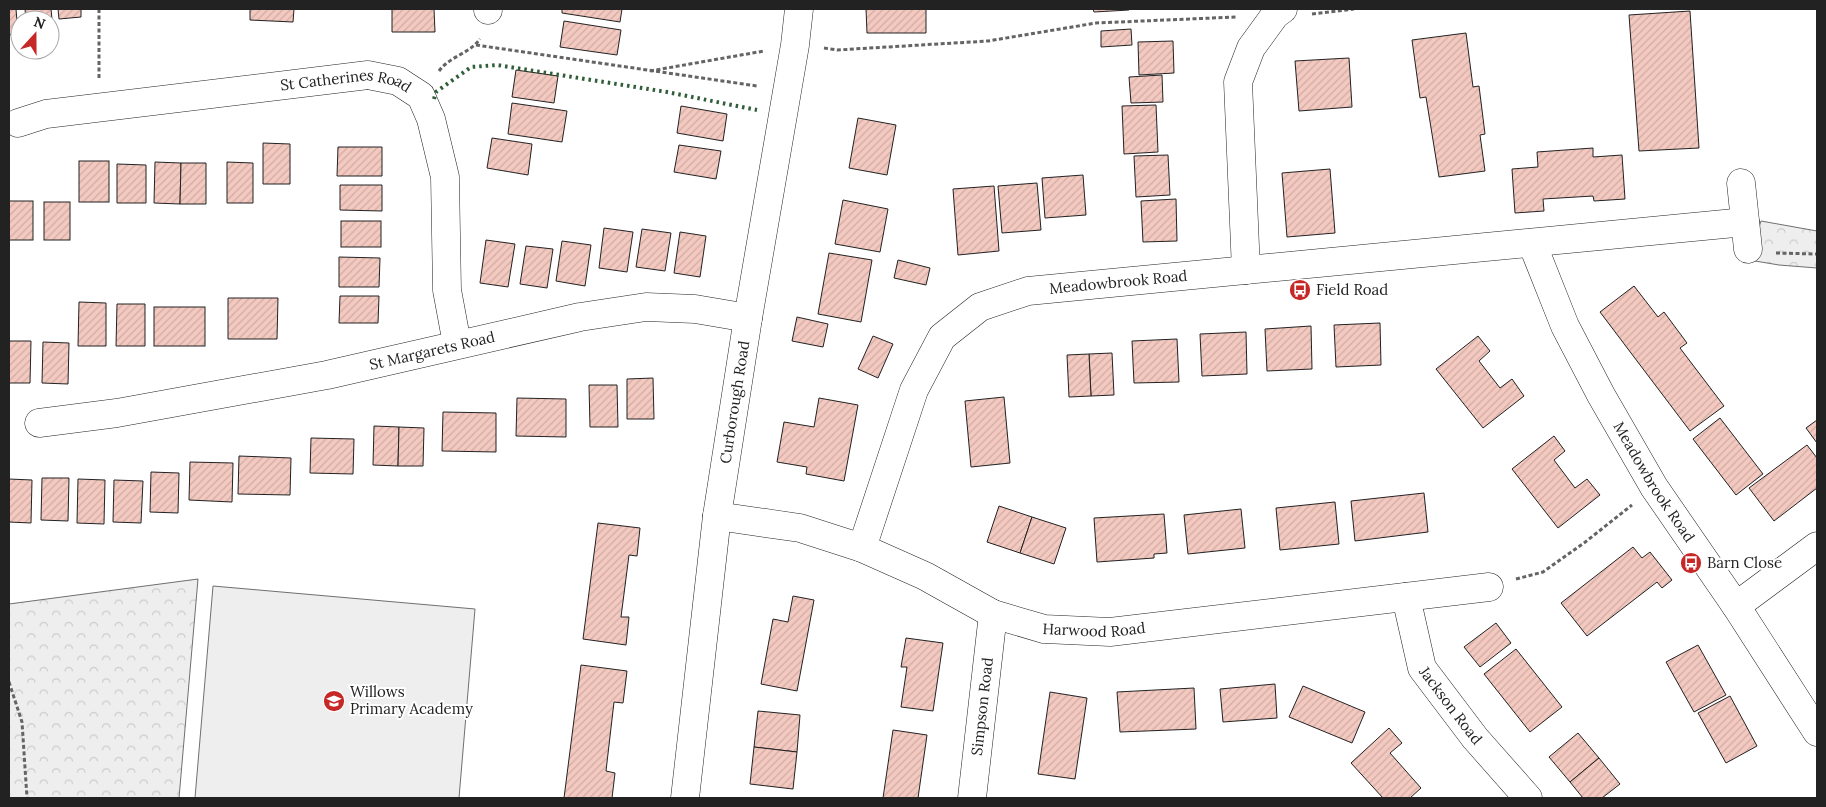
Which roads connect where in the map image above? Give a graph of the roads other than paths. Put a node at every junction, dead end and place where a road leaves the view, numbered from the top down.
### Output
1 (799, 9) edge
2 (1274, 11) edge
3 (18, 123) dead end
4 (1741, 183) dead end
5 (1745, 222) junction
6 (1532, 243) junction
7 (1748, 249) road end
8 (1246, 270) junction
9 (748, 318) junction
10 (457, 344) junction
11 (38, 423) dead end
12 (717, 516) junction
13 (1817, 546) edge
14 (862, 548) junction
15 (1489, 588) road end
16 (1406, 596) junction
17 (1736, 606) junction
18 (994, 614) junction
19 (1817, 732) edge
20 (685, 798) edge
21 (972, 798) edge
22 (1528, 798) edge

1 - 9 street, Curborough Road
2 - 8 street
3 - 10 street, St Catherines Road
4 - 5 street
5 - 6 street, Meadowbrook Road
5 - 7 street
6 - 8 street, Meadowbrook Road
6 - 17 street, Meadowbrook Road
8 - 14 street, Meadowbrook Road
9 - 10 street, St Margarets Road
9 - 12 street, Curborough Road
10 - 11 street, St Margarets Road
12 - 14 street, Harwood Road
12 - 20 street, Curborough Road
13 - 17 street
14 - 18 street, Harwood Road
15 - 16 street, Harwood Road
16 - 18 street, Harwood Road
16 - 22 street, Jackson Road
17 - 19 street, Meadowbrook Road
18 - 21 street, Simpson Road

